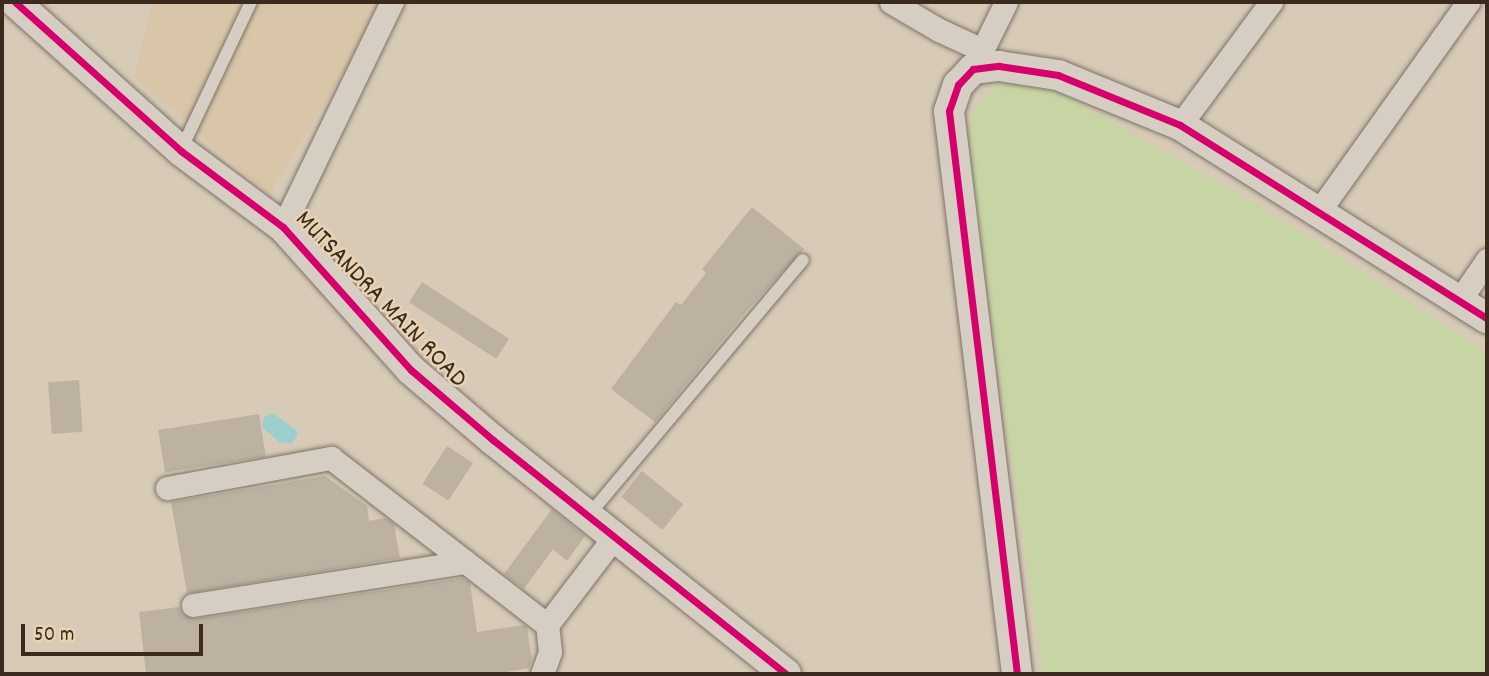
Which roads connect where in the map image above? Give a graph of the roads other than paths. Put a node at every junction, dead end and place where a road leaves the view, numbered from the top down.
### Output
1 (15, 2) edge
2 (251, 2) edge
3 (392, 2) edge
4 (891, 2) edge
5 (1006, 2) edge
6 (1271, 2) edge
7 (1468, 2) edge
8 (978, 59) junction
9 (1180, 125) junction
10 (181, 151) junction
11 (1319, 211) junction
12 (283, 227) junction
13 (803, 260) dead end
14 (1487, 260) edge
15 (1459, 301) junction
16 (1487, 318) edge
17 (167, 488) dead end
18 (588, 516) junction
19 (614, 537) junction
20 (466, 562) junction
21 (193, 605) dead end
22 (547, 625) junction
23 (542, 674) edge
24 (786, 674) edge
25 (1017, 674) edge

1 - 10 street, MUTSANDRA MAIN ROAD
2 - 10 lane
3 - 12 street
4 - 8 street
5 - 8 street
6 - 9 street
7 - 11 street
8 - 9 street
8 - 25 street
9 - 11 street
10 - 12 street, MUTSANDRA MAIN ROAD
11 - 15 street
12 - 18 street, MUTSANDRA MAIN ROAD
13 - 18 lane
14 - 15 street
15 - 16 street
17 - 20 street
18 - 19 street, MUTSANDRA MAIN ROAD
19 - 22 street
19 - 24 street, MUTSANDRA MAIN ROAD
20 - 21 street
20 - 22 street
22 - 23 street

